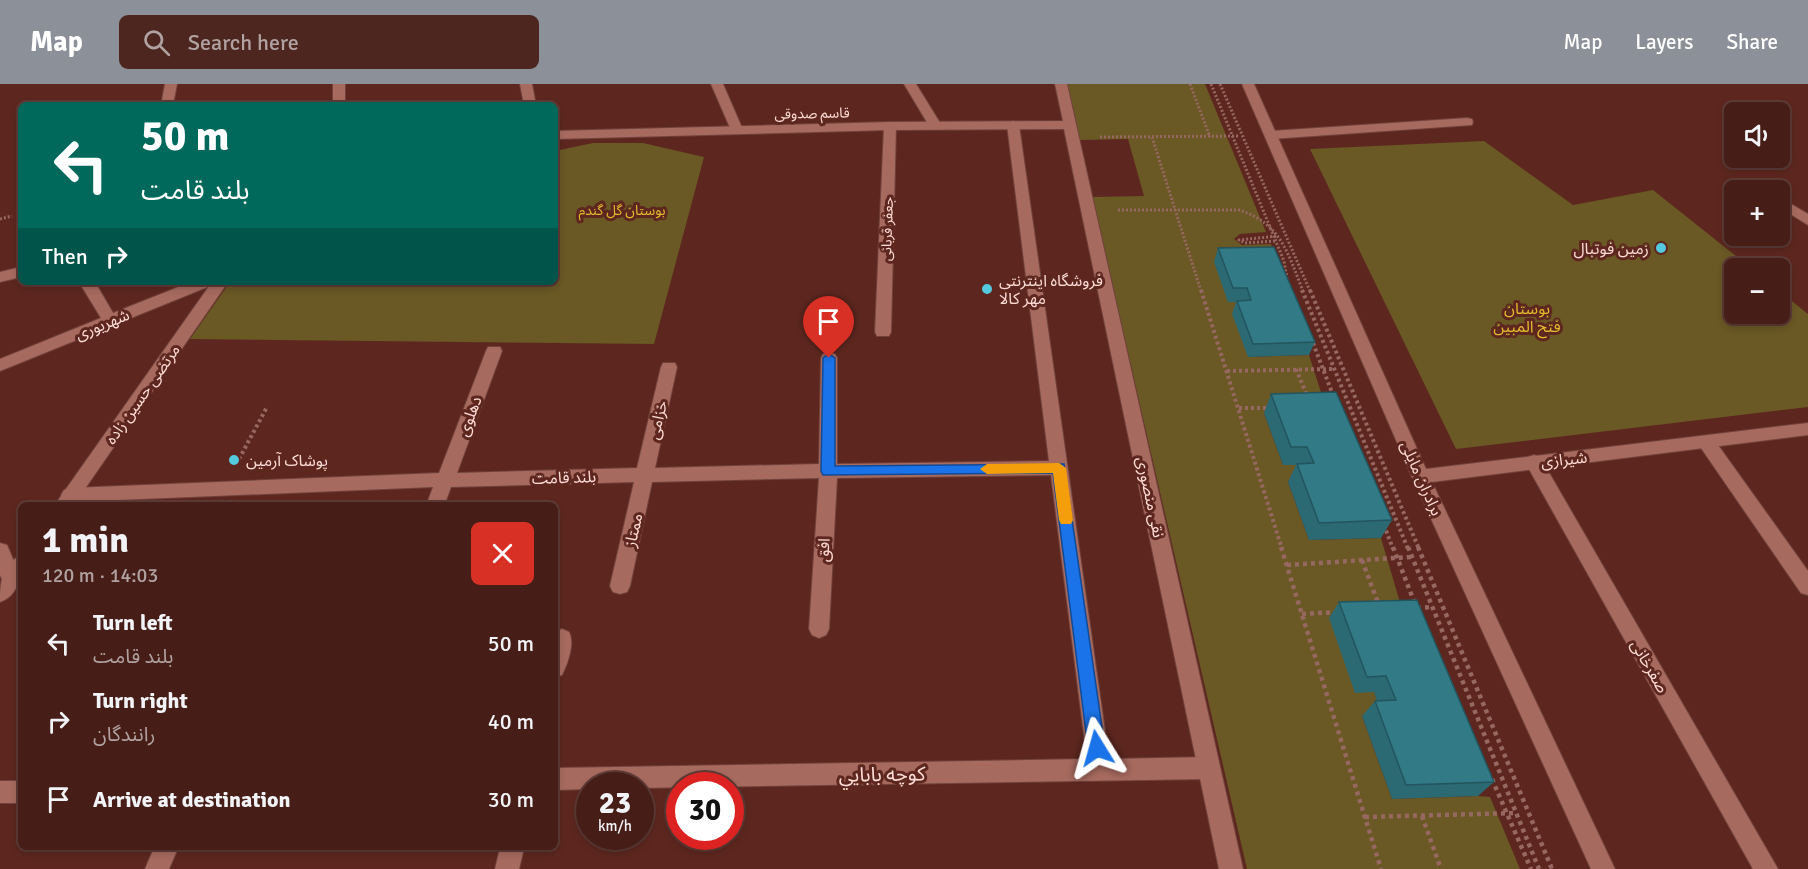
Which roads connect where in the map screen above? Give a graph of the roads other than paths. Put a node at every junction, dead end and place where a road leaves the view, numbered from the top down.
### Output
1 (171, 84) edge
2 (339, 84) edge
3 (526, 84) edge
4 (717, 84) edge
5 (910, 84) edge
6 (1061, 84) edge
7 (1248, 84) edge
8 (168, 102) edge
9 (339, 102) edge
10 (529, 102) edge
11 (1467, 122) dead end
12 (1013, 125) junction
13 (890, 126) junction
14 (936, 126) junction
15 (738, 130) junction
16 (1072, 131) junction
17 (558, 135) edge
18 (1271, 135) junction
19 (1790, 208) edge
20 (1808, 220) edge
21 (18, 273) edge
22 (0, 277) edge
23 (89, 285) edge
24 (198, 285) edge
25 (218, 285) edge
26 (110, 321) junction
27 (883, 332) dead end
28 (494, 351) dead end
29 (829, 358) dead end
30 (0, 365) edge
31 (669, 367) dead end
32 (1808, 429) edge
33 (1707, 443) junction
34 (1533, 462) junction
35 (1059, 468) junction
36 (828, 471) junction
37 (645, 474) junction
38 (1420, 477) junction
39 (445, 481) junction
40 (66, 500) edge
41 (437, 502) edge
42 (0, 552) edge
43 (8, 580) edge
44 (620, 586) dead end
45 (1808, 587) edge
46 (819, 629) dead end
47 (562, 638) dead end
48 (558, 655) edge
49 (1209, 768) junction
50 (1100, 771) junction
51 (558, 779) edge
52 (0, 792) edge
53 (18, 792) edge
54 (165, 850) edge
55 (512, 850) edge
56 (157, 869) edge
57 (507, 869) edge
58 (1231, 869) edge
59 (1603, 869) edge
60 (1766, 869) edge

1 - 8 street
2 - 9 street
3 - 10 street
4 - 15 street
5 - 14 street
6 - 16 street, نقی منصوری
7 - 18 street, برادران مایلی
11 - 18 street
12 - 14 street, قاسم صدوقی
12 - 16 street, قاسم صدوقی
12 - 35 street
13 - 14 street, قاسم صدوقی
13 - 15 street, قاسم صدوقی
13 - 27 street, جعفر قربانی
15 - 17 street, قاسم صدوقی
16 - 49 street, نقی منصوری
18 - 38 street, برادران مایلی
19 - 20 street
21 - 22 street
23 - 26 street
24 - 26 street, شهریوری
25 - 40 street, مرتضی حسین زاده
26 - 30 street, شهریوری
28 - 39 street, دهلوی
29 - 36 street, افق
31 - 37 street, خزامی
32 - 33 street, شیرازی
33 - 34 street, شیرازی
33 - 45 street
34 - 38 street, شیرازی
34 - 60 street, صفرخانی
35 - 36 street, بلند قامت
35 - 50 street
36 - 37 street, بلند قامت
36 - 46 street, افق
37 - 39 street, بلند قامت
37 - 44 street, ممتاز
38 - 59 street, برادران مایلی
39 - 40 street, بلند قامت
39 - 41 street, دهلوی
42 - 43 street
47 - 48 street
49 - 50 street, كوچه بابايي
49 - 58 street, نقی منصوری
50 - 51 street, كوچه بابايي
52 - 53 street
54 - 56 street
55 - 57 street

